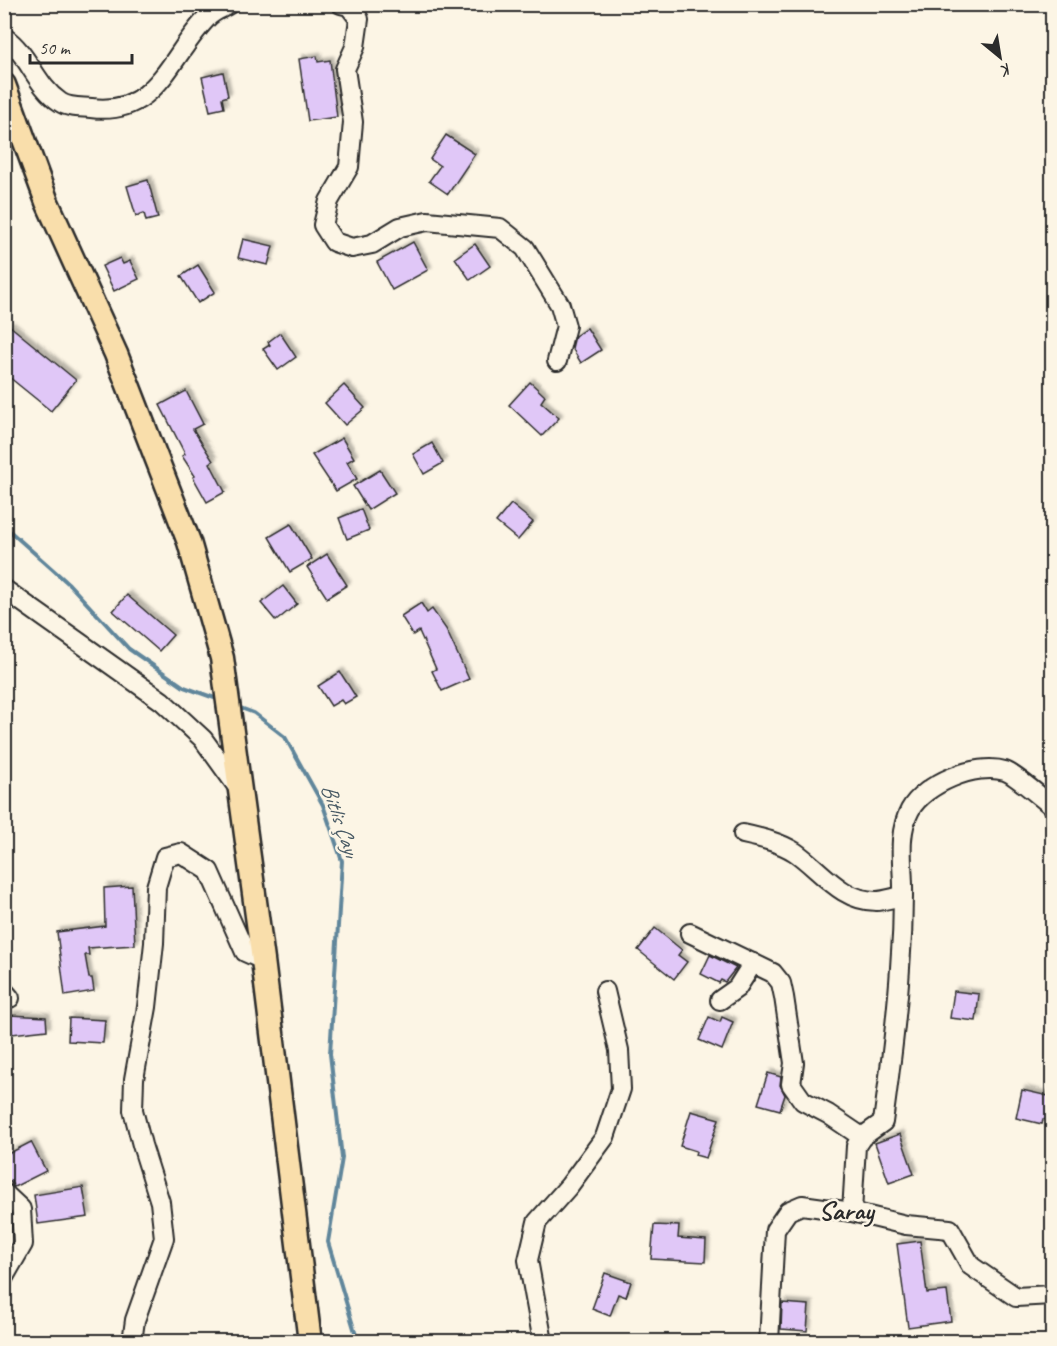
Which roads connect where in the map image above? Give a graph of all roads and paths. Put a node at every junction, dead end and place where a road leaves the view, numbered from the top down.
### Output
1 (229, 4) edge
2 (341, 4) edge
3 (4, 37) edge
4 (4, 85) edge
5 (558, 361) dead end
6 (4, 589) edge
7 (239, 789) junction
8 (1053, 806) edge
9 (743, 834) dead end
10 (903, 896) junction
11 (690, 933) dead end
12 (263, 960) junction
13 (753, 963) junction
14 (605, 991) dead end
15 (720, 1000) dead end
16 (862, 1137) junction
17 (4, 1193) edge
18 (852, 1212) junction
19 (4, 1277) edge
20 (1053, 1295) edge
21 (132, 1341) edge
22 (310, 1341) edge
23 (543, 1341) edge
24 (769, 1341) edge

1 - 3 street
2 - 5 street
4 - 7 main road
6 - 7 street
7 - 12 main road
8 - 10 street
9 - 10 street
10 - 16 street
11 - 13 street
12 - 21 street
12 - 22 main road
13 - 15 street
13 - 16 street
14 - 23 street
16 - 18 street
17 - 19 street
18 - 20 street
18 - 24 street

